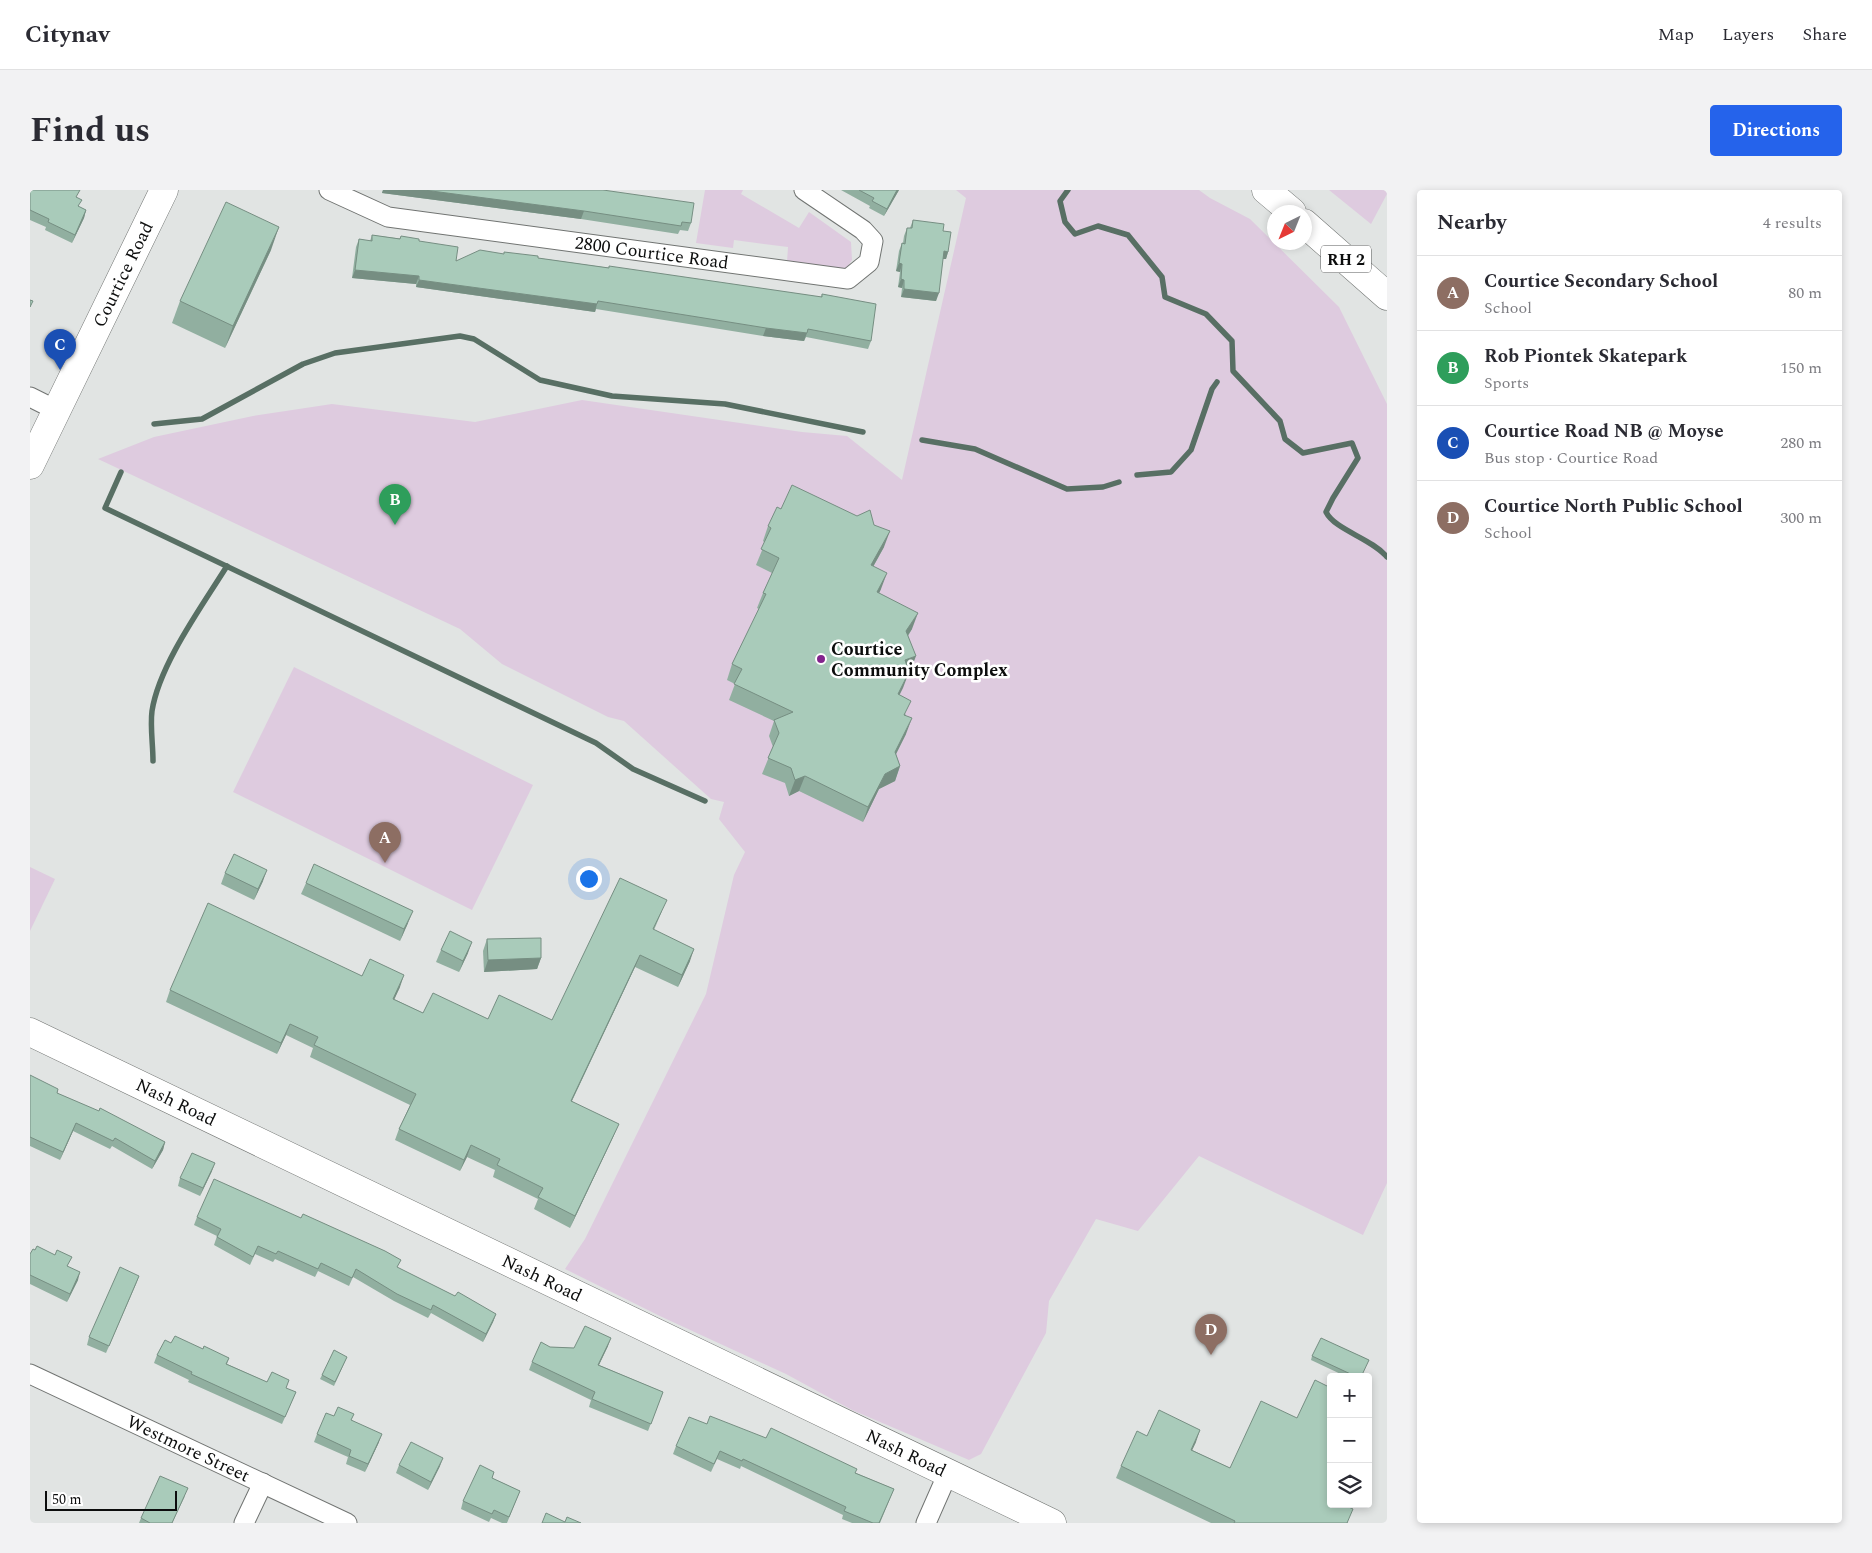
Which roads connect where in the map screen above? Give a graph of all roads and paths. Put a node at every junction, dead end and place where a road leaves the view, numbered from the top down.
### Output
1 (164, 190) edge
2 (328, 190) edge
3 (804, 190) edge
4 (1266, 190) edge
5 (1284, 205) edge
6 (1312, 230) edge
7 (1387, 296) edge
8 (30, 397) edge
9 (56, 410) junction
10 (30, 465) edge
11 (30, 1032) edge
12 (30, 1374) edge
13 (948, 1473) junction
14 (263, 1482) junction
15 (244, 1523) edge
16 (347, 1523) edge
17 (926, 1523) edge
18 (1052, 1523) edge

1 - 9 street, Courtice Road
2 - 3 street, 2800 Courtice Road
4 - 5 street
6 - 7 street, RH 2
8 - 9 street
9 - 10 street, Courtice Road
11 - 13 street, Nash Road
12 - 14 street, Westmore Street
13 - 17 street
13 - 18 street, Nash Road
14 - 15 street
14 - 16 street, Westmore Street

